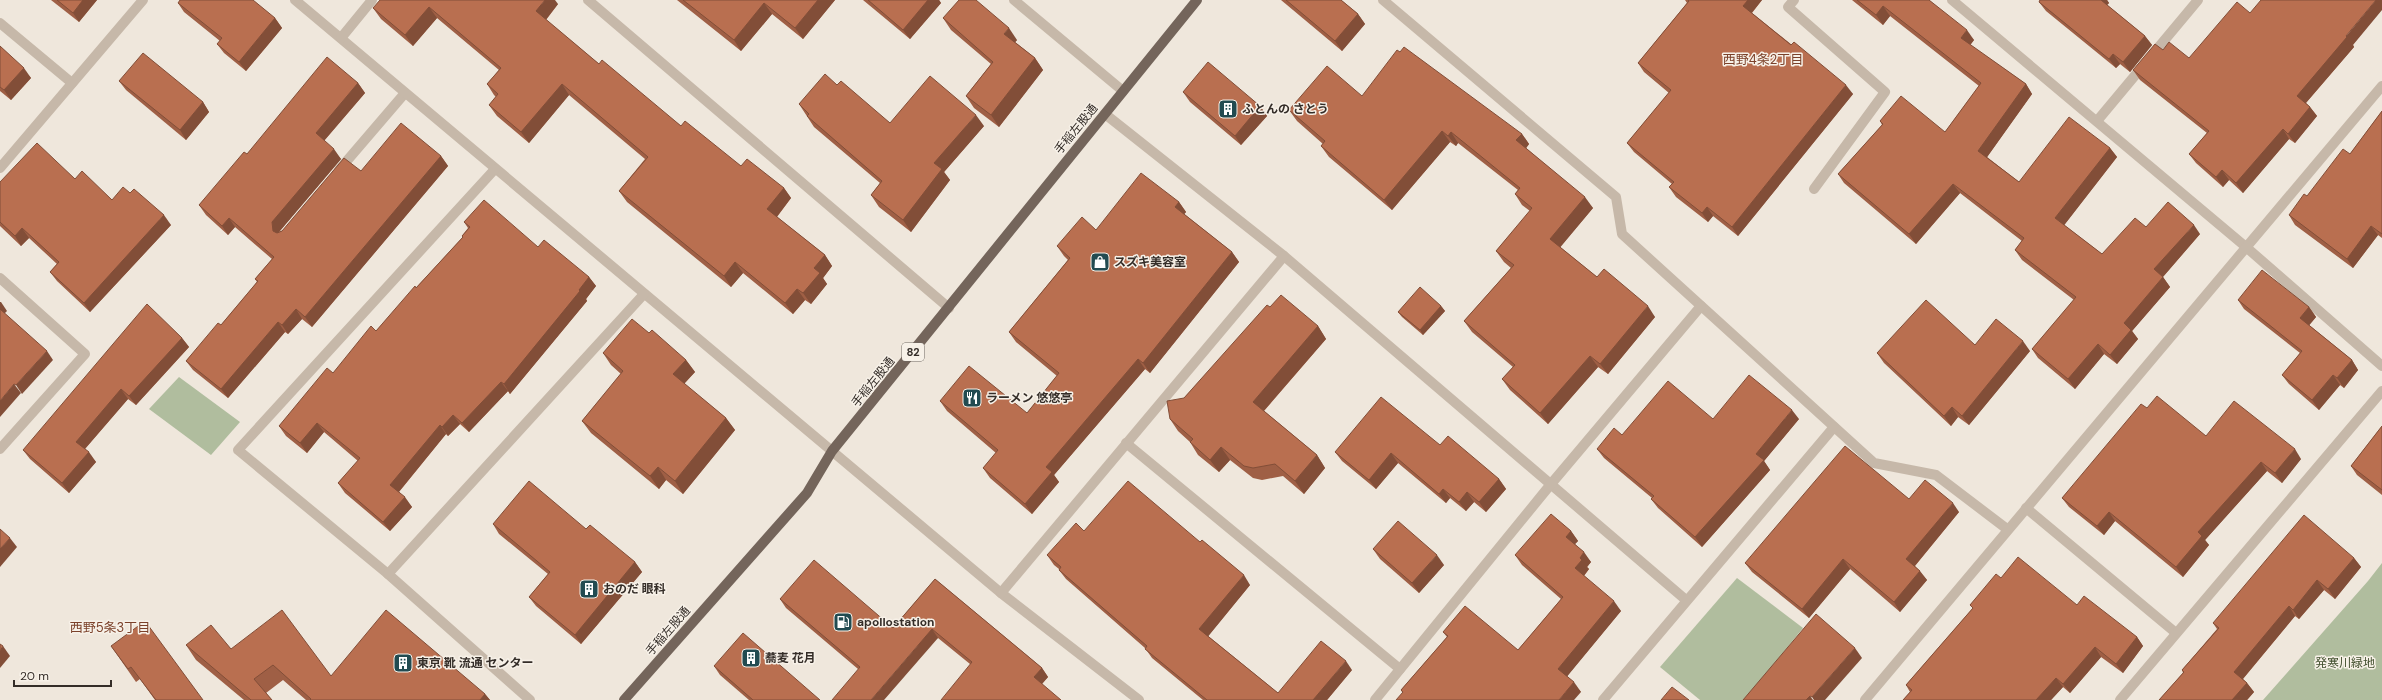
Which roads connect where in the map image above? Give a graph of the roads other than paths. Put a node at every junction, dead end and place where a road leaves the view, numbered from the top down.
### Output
1 (143, 0) edge
2 (295, 0) edge
3 (372, 0) edge
4 (588, 0) edge
5 (1014, 0) edge
6 (1197, 0) edge
7 (1383, 0) edge
8 (1794, 0) edge
9 (1952, 0) edge
10 (2198, 0) edge
11 (0, 23) edge
12 (341, 38) junction
13 (72, 83) junction
14 (2382, 86) edge
15 (1123, 91) junction
16 (405, 93) junction
17 (1105, 114) junction
18 (2097, 121) junction
19 (0, 168) edge
20 (495, 169) junction
21 (334, 176) edge
22 (1814, 189) dead end
23 (2246, 247) junction
24 (1284, 256) junction
25 (0, 278) edge
26 (644, 294) junction
27 (1701, 306) junction
28 (949, 308) junction
29 (2382, 366) edge
30 (2382, 391) edge
31 (1834, 427) junction
32 (1126, 443) junction
33 (0, 449) edge
34 (832, 451) junction
35 (1550, 484) junction
36 (2026, 508) junction
37 (2007, 529) junction
38 (388, 574) junction
39 (1001, 593) junction
40 (1686, 600) junction
41 (2176, 633) junction
42 (1400, 669) junction
43 (629, 698) edge
44 (530, 700) edge
45 (1139, 700) edge
46 (1375, 700) edge
47 (1603, 700) edge
48 (1866, 700) edge
49 (2120, 700) edge

1 - 13 street
2 - 12 street
3 - 12 street
4 - 28 street
5 - 15 street
6 - 15 main road, 手稲左股通 / 82
7 - 27 street
8 - 22 street
9 - 18 street
10 - 18 street
11 - 13 street
12 - 16 street
13 - 19 street
14 - 23 street
15 - 17 main road, 手稲左股通 / 82
16 - 20 street
16 - 21 street
17 - 24 street
17 - 28 main road, 手稲左股通 / 82
18 - 23 street
20 - 26 street
20 - 38 street
23 - 29 street
23 - 36 street
24 - 32 street
24 - 35 street
25 - 33 street
26 - 34 street
26 - 38 street
27 - 31 street
27 - 35 street
28 - 34 main road, 手稲左股通 / 82
30 - 41 street
31 - 37 street
31 - 40 street
32 - 39 street
32 - 42 street
34 - 39 street
34 - 43 main road, 手稲左股通 / 82
35 - 40 street
35 - 42 street
36 - 37 street
36 - 41 street
37 - 48 street
38 - 44 street
39 - 45 street
40 - 47 street
41 - 49 street
42 - 46 street

